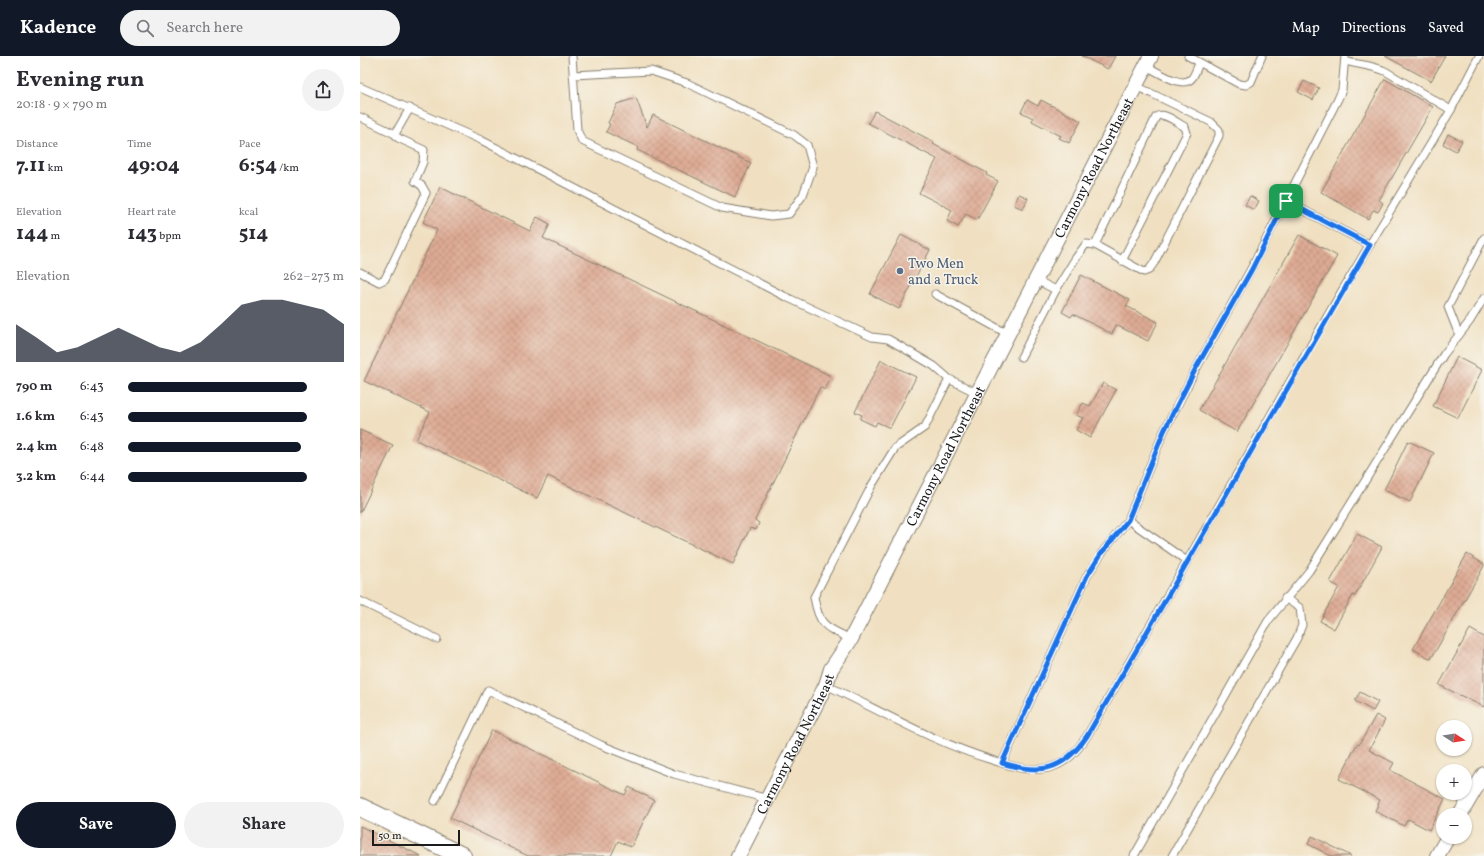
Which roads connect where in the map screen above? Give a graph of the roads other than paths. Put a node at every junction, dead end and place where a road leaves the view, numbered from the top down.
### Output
1 (572, 56) edge
2 (1188, 56) edge
3 (1262, 56) edge
4 (1479, 56) edge
5 (1345, 58) edge
6 (1148, 61) edge
7 (1199, 63) junction
8 (573, 75) junction
9 (1136, 86) junction
10 (360, 87) edge
11 (410, 108) junction
12 (1451, 110) junction
13 (360, 117) edge
14 (395, 134) junction
15 (1286, 201) junction
16 (1484, 238) edge
17 (1094, 245) junction
18 (1370, 245) junction
19 (1122, 261) junction
20 (360, 272) edge
21 (1036, 280) junction
22 (1056, 290) junction
23 (935, 294) dead end
24 (1484, 298) edge
25 (1008, 334) junction
26 (1459, 335) junction
27 (1021, 357) dead end
28 (949, 379) junction
29 (978, 393) junction
30 (1128, 520) junction
31 (1187, 561) junction
32 (1284, 598) junction
33 (360, 601) edge
34 (851, 638) junction
35 (437, 639) dead end
36 (826, 685) junction
37 (1002, 763) junction
38 (1484, 774) edge
39 (768, 800) junction
40 (435, 801) dead end
41 (360, 807) edge
42 (1464, 808) edge
43 (1444, 844) edge
44 (462, 856) edge
45 (738, 856) edge
46 (1134, 856) edge
47 (1172, 856) edge
48 (1437, 856) edge

1 - 8 lane
2 - 7 lane
3 - 7 lane
4 - 12 lane
5 - 12 lane
5 - 15 lane
6 - 7 lane
6 - 9 street, Carmony Road Northeast
8 - 8 lane
9 - 19 lane
9 - 21 street, Carmony Road Northeast
10 - 11 lane
11 - 14 lane
11 - 28 lane
12 - 18 lane
13 - 14 lane
14 - 20 lane
15 - 18 lane
15 - 30 lane
16 - 26 lane
17 - 19 lane
17 - 19 lane
17 - 22 lane
18 - 31 lane
21 - 22 lane
21 - 25 street, Carmony Road Northeast
22 - 27 lane
23 - 25 lane
24 - 26 lane
25 - 29 street, Carmony Road Northeast
26 - 32 lane
28 - 29 lane
28 - 34 lane
29 - 34 street, Carmony Road Northeast
30 - 31 lane
30 - 37 lane
31 - 37 lane
32 - 46 lane
32 - 47 lane
33 - 35 lane
34 - 36 street, Carmony Road Northeast
36 - 37 lane
36 - 39 street, Carmony Road Northeast
38 - 42 street
39 - 40 lane
39 - 45 street, Carmony Road Northeast
41 - 44 street
43 - 48 street

